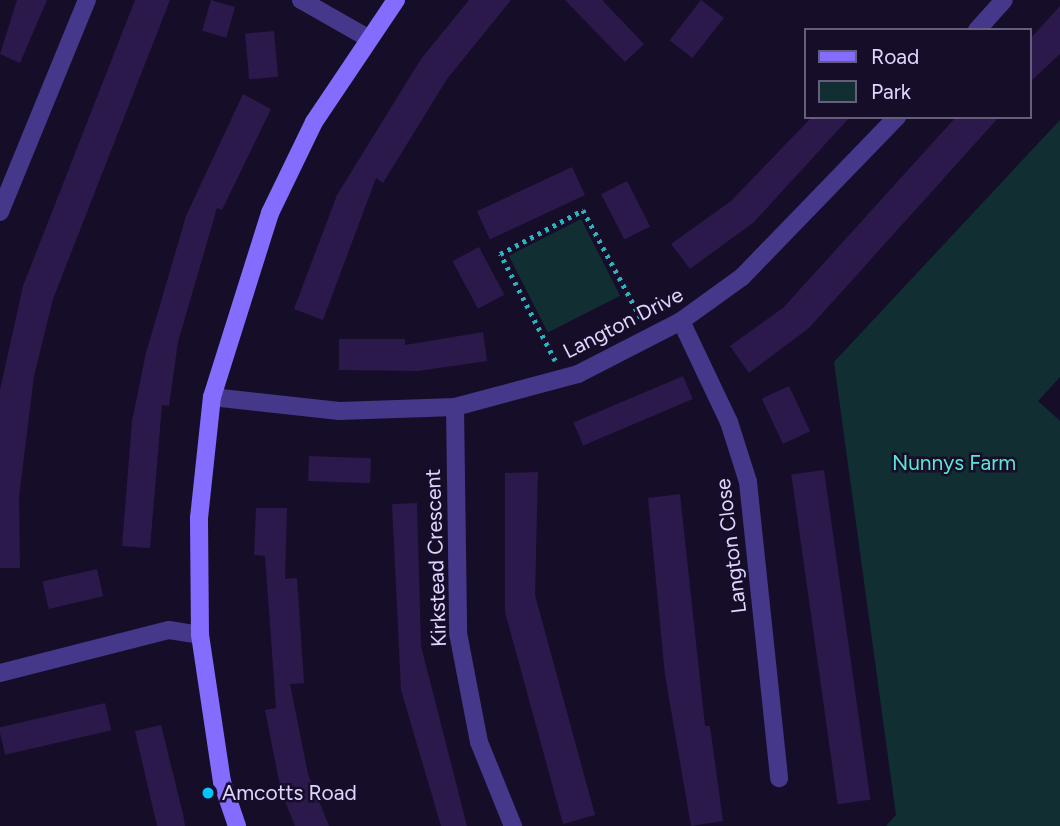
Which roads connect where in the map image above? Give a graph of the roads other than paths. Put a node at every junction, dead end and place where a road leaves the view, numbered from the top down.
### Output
1 (88, 0) edge
2 (301, 0) edge
3 (396, 0) edge
4 (1004, 0) edge
5 (979, 28) edge
6 (366, 37) junction
7 (895, 119) edge
8 (0, 212) edge
9 (681, 321) junction
10 (212, 397) junction
11 (455, 407) junction
12 (200, 635) junction
13 (0, 673) edge
14 (779, 778) dead end
15 (237, 826) edge
16 (513, 826) edge

1 - 8 street
2 - 6 street
3 - 6 street
4 - 5 street
6 - 10 street
7 - 9 street, Langton Drive
9 - 11 street, Langton Drive
9 - 14 street, Langton Close
10 - 11 street, Langton Drive
10 - 12 street
11 - 16 street, Kirkstead Crescent
12 - 13 street
12 - 15 street

